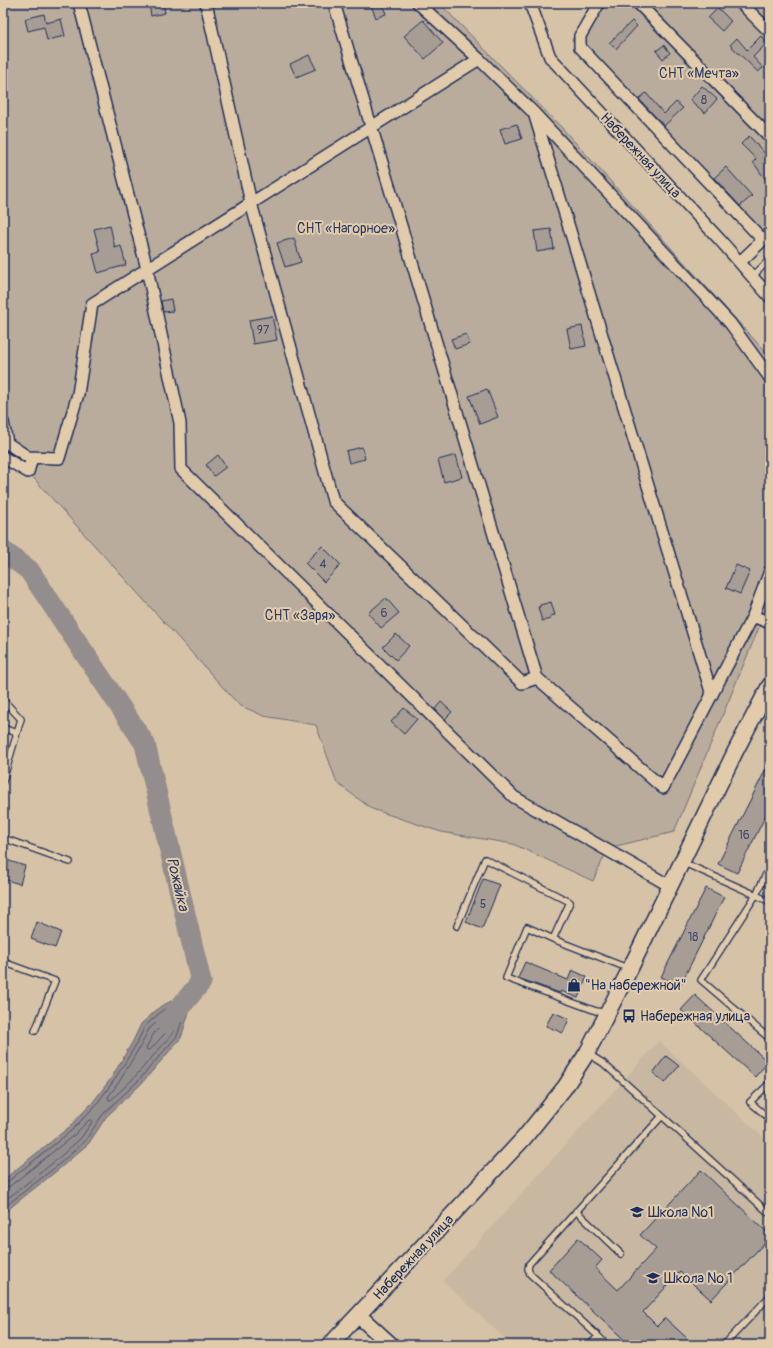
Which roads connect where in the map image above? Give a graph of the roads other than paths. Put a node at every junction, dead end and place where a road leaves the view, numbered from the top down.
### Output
1 (80, 3) edge
2 (206, 3) edge
3 (334, 3) edge
4 (418, 3) edge
5 (530, 3) edge
6 (600, 3) edge
7 (638, 3) edge
8 (741, 3) edge
9 (770, 32) edge
10 (479, 59) junction
11 (534, 113) junction
12 (371, 127) junction
13 (770, 137) edge
14 (251, 203) junction
15 (767, 237) edge
16 (770, 259) edge
17 (740, 262) junction
18 (147, 269) junction
19 (752, 277) junction
20 (770, 297) edge
21 (770, 378) edge
22 (3, 422) edge
23 (3, 457) edge
24 (32, 458) junction
25 (770, 571) edge
26 (753, 616) junction
27 (770, 623) edge
28 (537, 678) junction
29 (770, 685) edge
30 (712, 695) junction
31 (3, 700) edge
32 (3, 728) edge
33 (17, 733) junction
34 (3, 779) edge
35 (3, 838) edge
36 (70, 862) dead end
37 (681, 862) junction
38 (770, 866) edge
39 (670, 886) junction
40 (756, 895) junction
41 (770, 902) edge
42 (458, 926) dead end
43 (553, 939) junction
44 (3, 962) edge
45 (630, 969) junction
46 (607, 1013) junction
47 (35, 1031) dead end
48 (770, 1039) edge
49 (587, 1053) junction
50 (770, 1083) edge
51 (662, 1116) junction
52 (770, 1119) edge
53 (576, 1211) junction
54 (770, 1214) edge
55 (621, 1254) dead end
56 (770, 1296) edge
57 (358, 1315) junction
58 (598, 1336) junction
59 (330, 1345) edge
60 (391, 1345) edge
61 (590, 1345) edge
62 (607, 1345) edge
63 (724, 1345) edge

1 - 18 street
2 - 14 street
3 - 12 street
4 - 10 street
5 - 17 street, Набережная улица
6 - 15 street
7 - 13 street
8 - 9 street
10 - 11 street
10 - 12 street
11 - 21 street
11 - 30 street
12 - 14 street
12 - 28 street
14 - 18 street
14 - 28 street
15 - 17 street
16 - 19 lane
17 - 19 street, Набережная улица
18 - 24 street
18 - 39 street
19 - 20 street, Набережная улица
22 - 24 street
23 - 24 street
25 - 26 street
26 - 27 street
26 - 30 street
28 - 30 street
29 - 37 street, Набережная улица
31 - 33 lane
32 - 33 lane
33 - 34 lane
35 - 36 lane
37 - 39 street, Набережная улица
37 - 40 lane
38 - 40 lane
39 - 45 street, Набережная улица
40 - 41 lane
40 - 48 lane
42 - 43 lane
43 - 45 lane
43 - 46 lane
44 - 47 lane
45 - 46 street, Набережная улица
46 - 49 street, Набережная улица
49 - 51 lane
49 - 57 street, Набережная улица
50 - 52 lane
51 - 53 lane
51 - 54 lane
53 - 55 lane
53 - 58 lane
56 - 63 lane
57 - 59 street, Набережная улица
57 - 60 street
58 - 61 lane
58 - 62 lane

